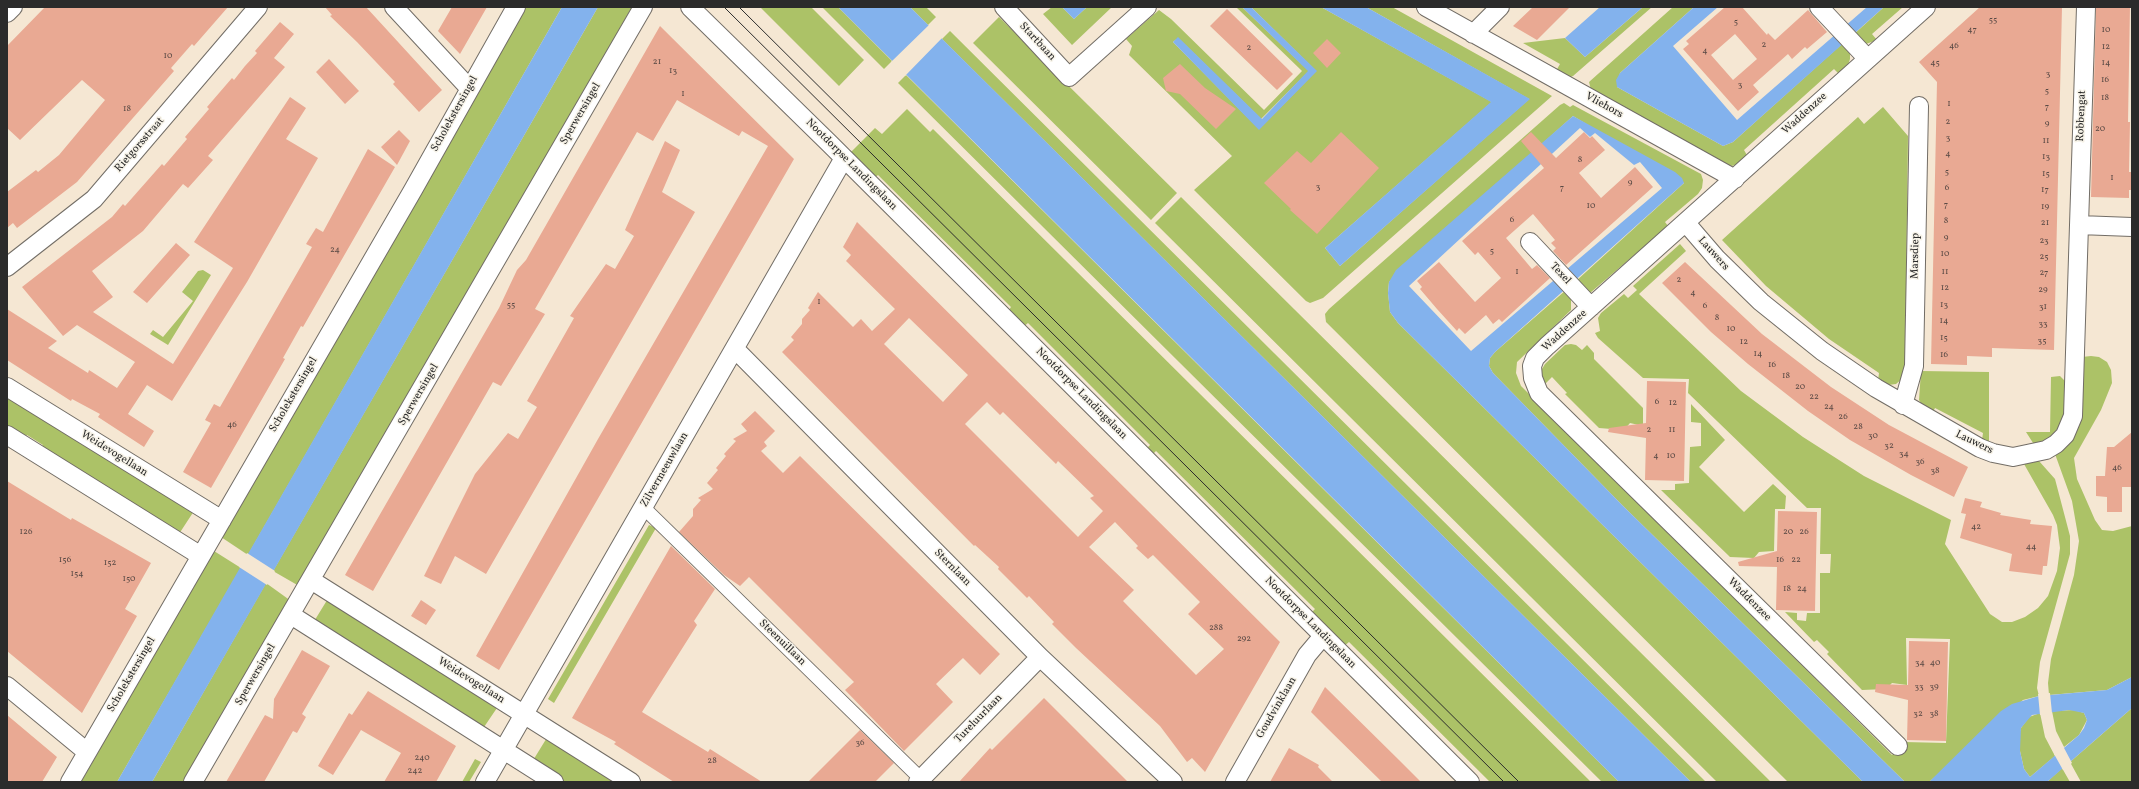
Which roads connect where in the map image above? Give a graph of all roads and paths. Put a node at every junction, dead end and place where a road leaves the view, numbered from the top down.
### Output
1 (13, 7) edge
2 (258, 7) edge
3 (394, 7) edge
4 (516, 7) edge
5 (644, 7) edge
6 (690, 7) edge
7 (1004, 7) edge
8 (1147, 7) edge
9 (1426, 7) edge
10 (1500, 7) edge
11 (1820, 7) edge
12 (1926, 7) edge
13 (2086, 7) edge
14 (7, 13) edge
15 (1473, 34) junction
16 (1867, 58) junction
17 (470, 88) junction
18 (1919, 106) dead end
19 (844, 158) junction
20 (1735, 179) junction
21 (1686, 223) junction
22 (2079, 225) junction
23 (2132, 227) edge
24 (1530, 242) dead end
25 (7, 267) edge
26 (1591, 307) junction
27 (734, 348) junction
28 (7, 387) edge
29 (1903, 405) junction
30 (7, 435) edge
31 (643, 507) junction
32 (222, 520) junction
33 (201, 556) junction
34 (311, 580) junction
35 (291, 615) junction
36 (1323, 636) junction
37 (1040, 657) junction
38 (7, 686) edge
39 (525, 714) junction
40 (1898, 746) dead end
41 (504, 749) junction
42 (87, 752) junction
43 (919, 780) edge
44 (70, 782) edge
45 (193, 782) edge
46 (485, 782) edge
47 (554, 782) edge
48 (631, 782) edge
49 (1173, 782) edge
50 (1235, 782) edge
51 (1470, 782) edge

1 - 14 street
2 - 25 street, Rietgorsstraat
3 - 17 street
4 - 17 street, Scholekstersingel
5 - 34 street, Sperwersingel
6 - 19 street, Nootdorpse Landingslaan
7 - 8 street, Startbaan
9 - 15 street, Vliehors
10 - 15 street
11 - 16 street
12 - 16 street, Waddenzee
13 - 22 street, Robbengat
15 - 20 street, Vliehors
16 - 20 street, Waddenzee
17 - 32 street, Scholekstersingel
18 - 29 street, Marsdiep
19 - 27 street, Zilvermeeuwlaan
19 - 36 street, Nootdorpse Landingslaan
20 - 21 street, Waddenzee
21 - 26 street, Waddenzee
21 - 29 street, Lauwers
22 - 23 street
22 - 29 street, Lauwers
24 - 26 street, Texel
26 - 40 street, Waddenzee
27 - 31 street, Zilvermeeuwlaan
27 - 37 street, Sternlaan
28 - 32 street, Weidevogellaan
30 - 33 street
31 - 39 street, Zilvermeeuwlaan
31 - 43 street, Steenuillaan
32 - 33 street, Scholekstersingel
33 - 42 street, Scholekstersingel
34 - 35 street, Sperwersingel
34 - 39 street, Weidevogellaan
35 - 41 street
35 - 45 street, Sperwersingel
36 - 50 street, Goudvinklaan
36 - 51 street, Nootdorpse Landingslaan
37 - 43 street, Tureluurlaan
37 - 49 street, Sternlaan
38 - 42 street
39 - 41 street, Zilvermeeuwlaan
39 - 48 street, Weidevogellaan
41 - 46 street, Zilvermeeuwlaan
41 - 47 street
42 - 44 street, Scholekstersingel

